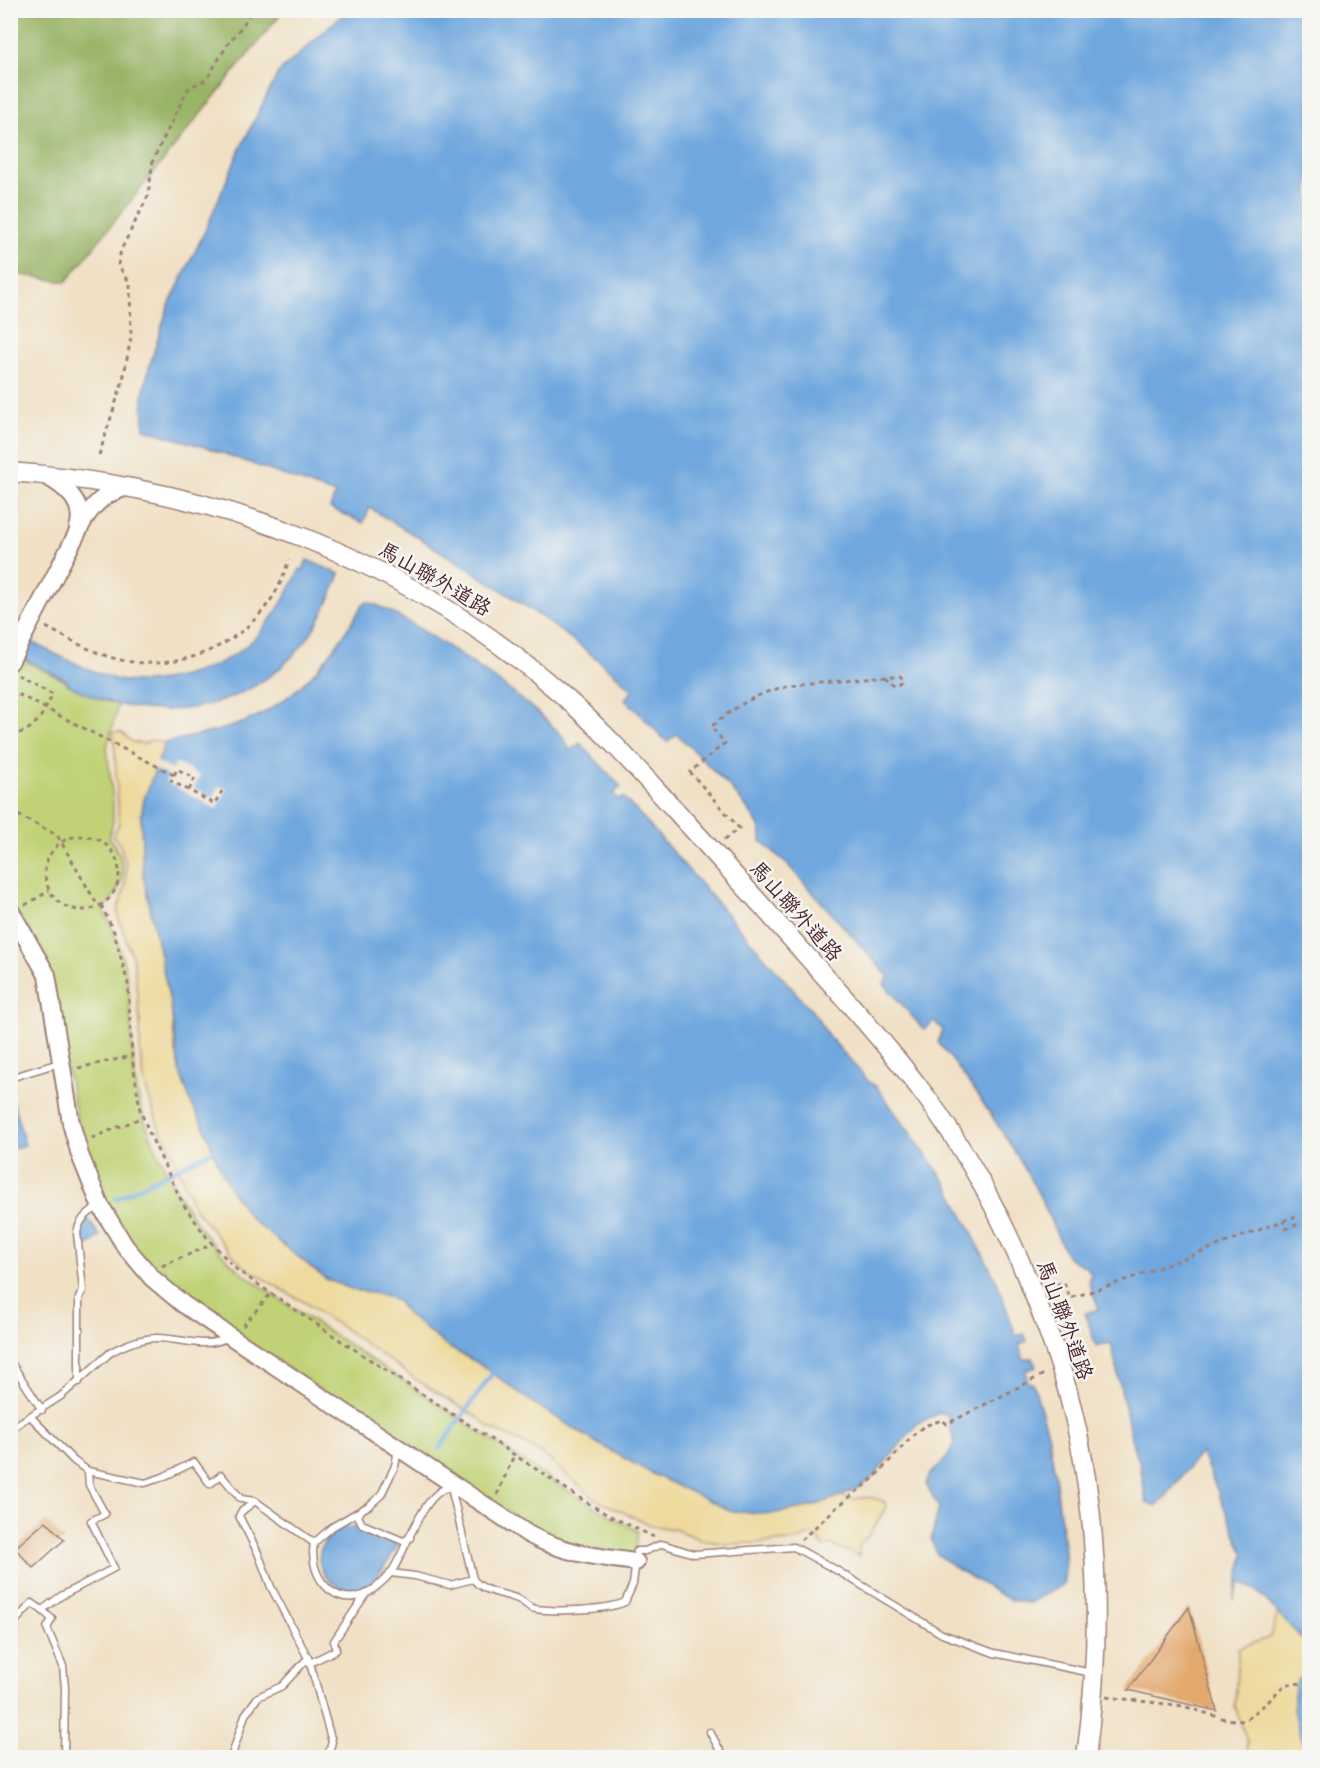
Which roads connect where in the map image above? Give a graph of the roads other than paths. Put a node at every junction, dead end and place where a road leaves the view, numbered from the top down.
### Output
1 (10, 472) edge
2 (46, 476) junction
3 (79, 480) junction
4 (129, 487) junction
5 (91, 508) junction
6 (75, 536) junction
7 (13, 664) edge
8 (16, 908) edge
9 (66, 1066) junction
10 (10, 1078) edge
11 (100, 1205) junction
12 (235, 1333) junction
13 (10, 1361) edge
14 (79, 1382) junction
15 (42, 1410) junction
16 (31, 1417) junction
17 (10, 1430) edge
18 (397, 1446) junction
19 (88, 1471) junction
20 (457, 1488) junction
21 (255, 1501) junction
22 (361, 1510) junction
23 (411, 1537) junction
24 (314, 1543) junction
25 (636, 1562) junction
26 (391, 1573) junction
27 (473, 1579) junction
28 (364, 1595) junction
29 (42, 1610) junction
30 (10, 1627) edge
31 (309, 1660) junction
32 (1095, 1673) junction
33 (711, 1731) dead end
34 (64, 1758) edge
35 (231, 1758) edge
36 (327, 1758) edge
37 (724, 1758) edge
38 (1086, 1758) edge

1 - 2 main road, 馬山聯外道路
2 - 3 main road, 馬山聯外道路
2 - 6 street
3 - 4 main road, 馬山聯外道路
3 - 5 street
4 - 5 street
4 - 32 main road, 馬山聯外道路
5 - 6 street
6 - 7 street
8 - 9 street
9 - 10 lane
9 - 11 street
11 - 12 street
11 - 14 lane
12 - 14 lane
12 - 18 street
13 - 15 lane
14 - 15 lane
15 - 16 lane
16 - 17 lane
16 - 19 lane
18 - 20 street
18 - 22 lane
19 - 21 lane
19 - 29 lane
20 - 23 lane
20 - 25 street
20 - 27 lane
21 - 24 lane
21 - 31 lane
22 - 23 lane
22 - 24 lane
23 - 26 lane
24 - 28 lane
25 - 27 lane
25 - 32 lane
26 - 27 lane
26 - 28 lane
28 - 31 lane
29 - 30 lane
29 - 34 lane
31 - 35 lane
31 - 36 lane
32 - 38 main road, 馬山聯外道路
33 - 37 lane

